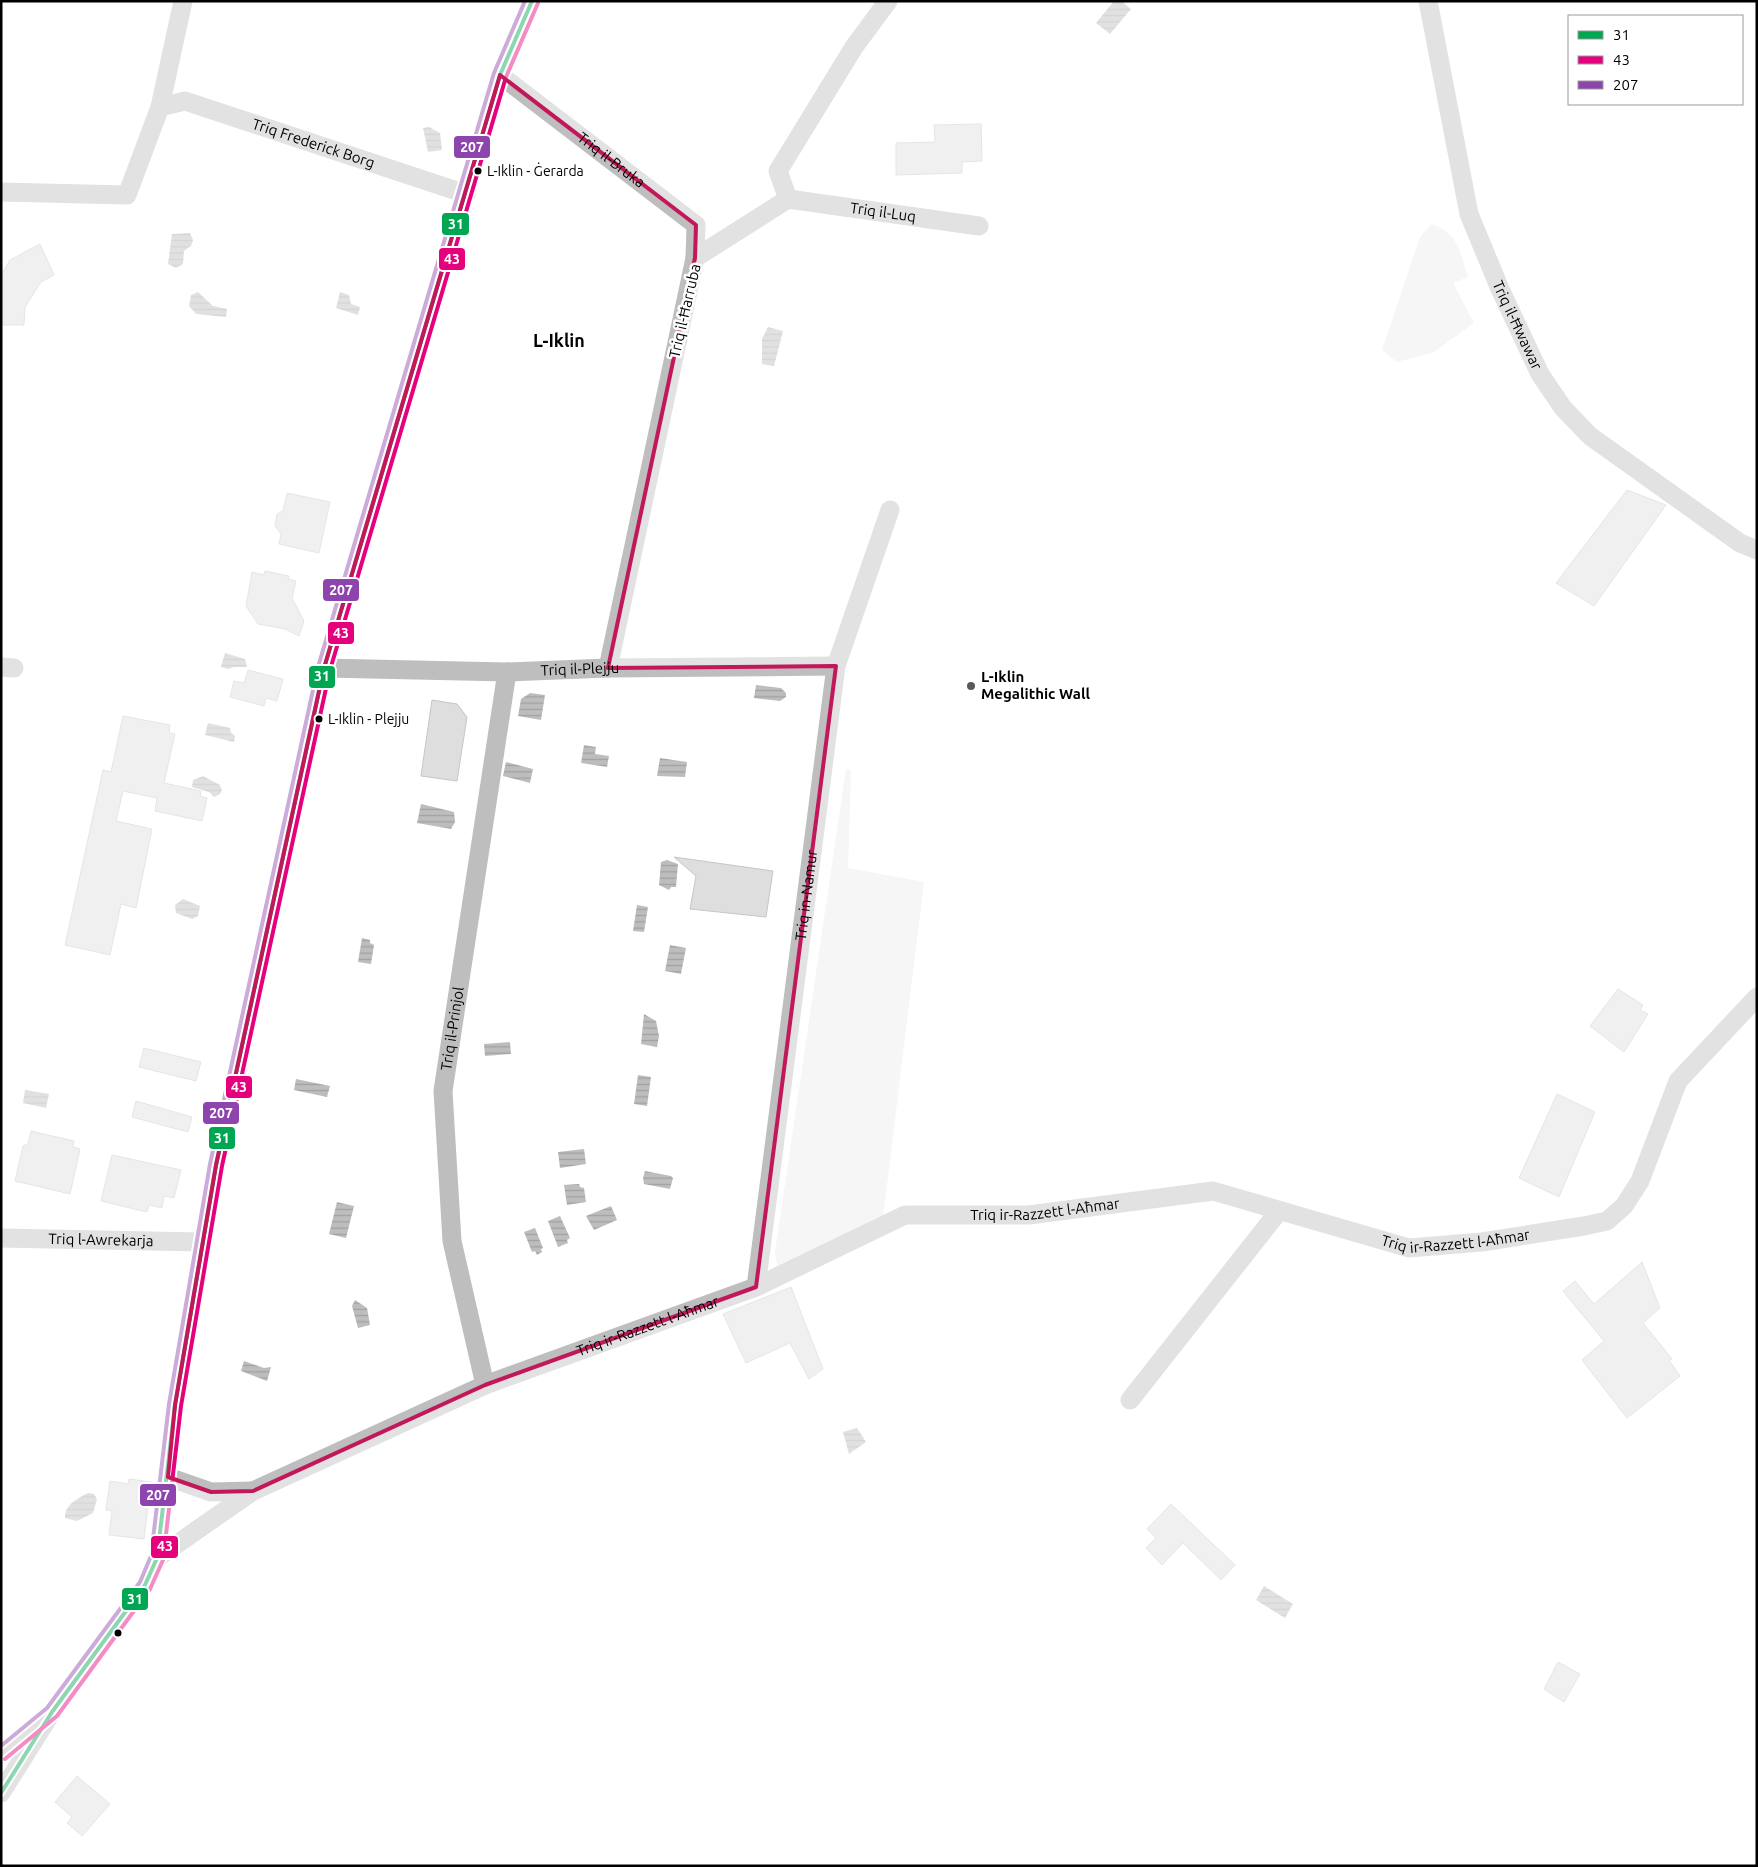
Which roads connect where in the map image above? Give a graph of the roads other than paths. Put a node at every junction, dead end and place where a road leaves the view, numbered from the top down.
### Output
1 (183, 1) edge
2 (532, 1) edge
3 (888, 1) edge
4 (1428, 1) edge
5 (500, 76) junction
6 (160, 108) junction
7 (1, 192) edge
8 (466, 194) junction
9 (788, 199) junction
10 (979, 226) dead end
11 (696, 258) junction
12 (890, 510) dead end
13 (1757, 550) edge
14 (836, 666) junction
15 (324, 668) junction
16 (608, 668) junction
17 (507, 672) junction
18 (1757, 996) edge
19 (1279, 1211) junction
20 (1, 1238) edge
21 (202, 1242) junction
22 (756, 1287) junction
23 (485, 1385) junction
24 (1130, 1400) dead end
25 (168, 1477) junction
26 (253, 1491) junction
27 (157, 1558) junction
28 (52, 1712) junction
29 (1, 1754) edge
30 (1, 1793) edge

1 - 6 street
2 - 5 street
3 - 9 street
4 - 13 street, Triq il-Ħwawar
5 - 8 street
5 - 11 street, Triq il-Bruka
6 - 7 street
6 - 8 street, Triq Frederick Borg
8 - 15 street
9 - 10 street, Triq il-Luq
9 - 11 street, Triq il-Ħarruba
11 - 16 street, Triq il-Ħarruba
12 - 14 street, Triq in-Namur
14 - 16 street, Triq il-Plejju
14 - 22 street, Triq in-Namur
15 - 17 street, Triq il-Plejju
15 - 21 street
16 - 17 street, Triq il-Plejju
17 - 23 street, Triq il-Prinjol
18 - 19 street, Triq ir-Razzett l-Aħmar
19 - 22 street, Triq ir-Razzett l-Aħmar
19 - 24 street
20 - 21 street, Triq l-Awrekarja
21 - 25 street
22 - 23 street, Triq ir-Razzett l-Aħmar
23 - 26 street, Triq ir-Razzett l-Aħmar
25 - 26 street, Triq ir-Razzett l-Aħmar
25 - 27 street
26 - 27 street, Triq ir-Razzett l-Aħmar
27 - 28 street
28 - 29 street
28 - 30 street

